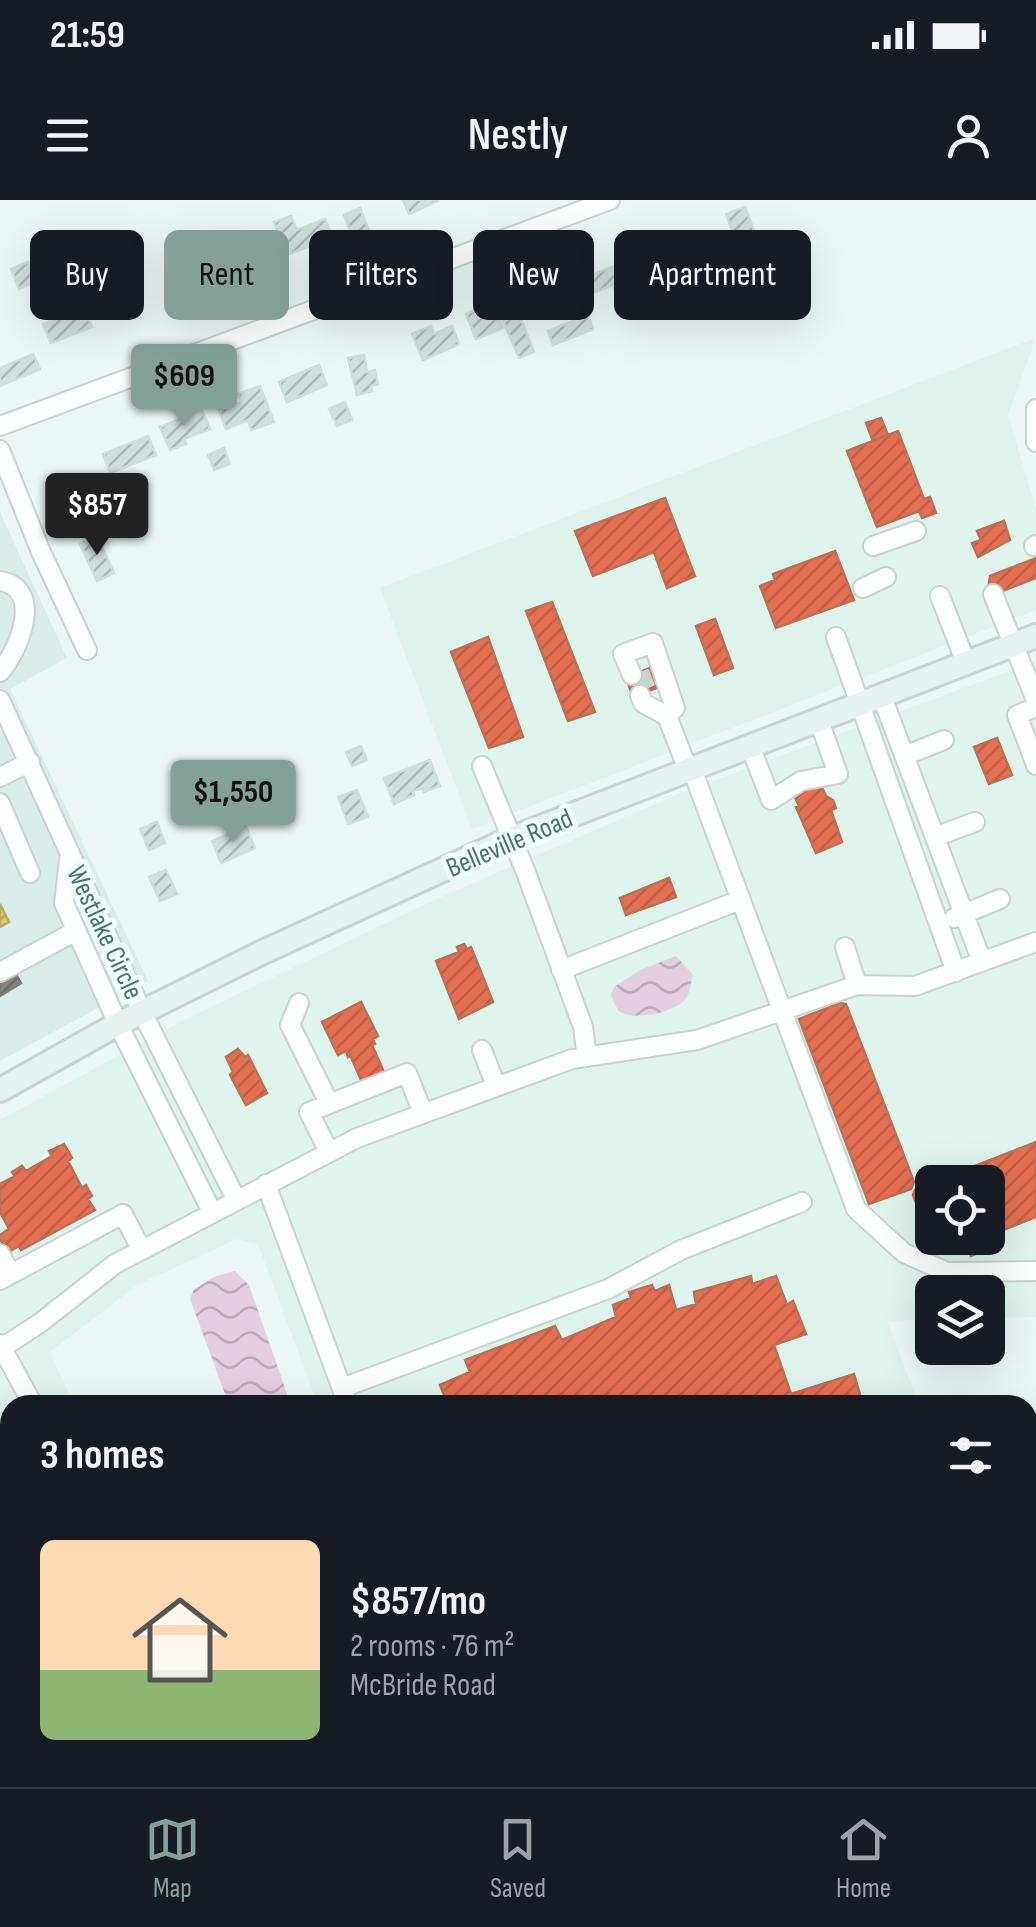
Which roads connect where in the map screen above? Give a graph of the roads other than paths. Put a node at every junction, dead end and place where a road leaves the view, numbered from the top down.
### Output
1 (610, 200) edge
2 (1036, 409) edge
3 (0, 426) edge
4 (1036, 442) edge
5 (0, 450) edge
6 (916, 531) dead end
7 (873, 546) dead end
8 (886, 577) dead end
9 (0, 581) edge
10 (864, 588) dead end
11 (994, 594) dead end
12 (940, 596) dead end
13 (836, 637) dead end
14 (1026, 640) edge
15 (86, 650) dead end
16 (966, 663) junction
17 (0, 672) edge
18 (636, 674) tunnel mouth
19 (870, 698) junction
20 (0, 700) edge
21 (1036, 704) edge
22 (818, 718) junction
23 (944, 740) dead end
24 (750, 746) junction
25 (904, 756) junction
26 (30, 762) junction
27 (1036, 765) edge
28 (482, 766) dead end
29 (690, 769) junction
30 (0, 777) edge
31 (0, 803) edge
32 (975, 822) dead end
33 (510, 839) junction
34 (936, 842) junction
35 (70, 852) junction
36 (913, 855) junction
37 (30, 874) dead end
38 (740, 900) junction
39 (1000, 900) dead end
40 (964, 914) junction
41 (938, 924) junction
42 (76, 931) junction
43 (1036, 942) edge
44 (844, 947) dead end
45 (982, 962) junction
46 (562, 970) junction
47 (0, 972) edge
48 (956, 972) junction
49 (857, 985) junction
50 (299, 1003) dead end
51 (780, 1009) junction
52 (142, 1012) junction
53 (118, 1024) junction
54 (482, 1050) dead end
55 (587, 1057) junction
56 (496, 1086) junction
57 (0, 1090) edge
58 (328, 1103) junction
59 (423, 1114) junction
60 (329, 1152) junction
61 (266, 1184) junction
62 (236, 1199) junction
63 (802, 1202) dead end
64 (212, 1212) junction
65 (141, 1249) junction
66 (0, 1254) edge
67 (1036, 1270) edge
68 (6, 1277) edge
69 (0, 1347) edge
70 (27, 1395) edge
71 (344, 1395) edge
72 (350, 1395) edge

1 - 3 street
2 - 4 street
5 - 15 street
6 - 7 street
8 - 10 street
9 - 17 street
11 - 14 street
12 - 16 street
13 - 19 street
14 - 16 main road, Belleville Road
14 - 21 street
16 - 19 main road, Belleville Road
18 - 29 street
19 - 22 main road, Belleville Road
19 - 25 street
19 - 36 street
20 - 26 street, Westlake Circle
21 - 27 street
22 - 24 main road, Belleville Road
22 - 24 street
23 - 25 street
24 - 29 main road, Belleville Road
25 - 34 street
26 - 30 street
26 - 35 street, Westlake Circle
28 - 33 street
29 - 33 main road, Belleville Road
29 - 38 street
31 - 37 street, Westlake Circle
32 - 34 street
33 - 46 street
33 - 52 main road, Belleville Road
34 - 36 street
34 - 40 street
35 - 42 street, Westlake Circle
35 - 52 street, Westlake Circle
36 - 41 street
38 - 46 street
38 - 51 street
39 - 40 street
40 - 41 street
40 - 45 street
41 - 48 street
42 - 47 street, Westlake Circle
42 - 53 street, Westlake Circle
43 - 45 street
44 - 49 street
45 - 48 street
46 - 55 street
48 - 49 street
49 - 51 street
50 - 58 street
51 - 55 street
51 - 67 street
52 - 53 main road, Belleville Road
52 - 62 street, Westlake Circle
53 - 57 main road, Belleville Road
53 - 64 street, Westlake Circle
54 - 56 street
55 - 56 street
56 - 59 street
58 - 59 street
58 - 60 street
59 - 60 street
60 - 61 street
61 - 62 street
61 - 71 street
62 - 64 street
63 - 72 street
64 - 65 street
65 - 68 street
65 - 69 street
66 - 68 street
69 - 70 street

